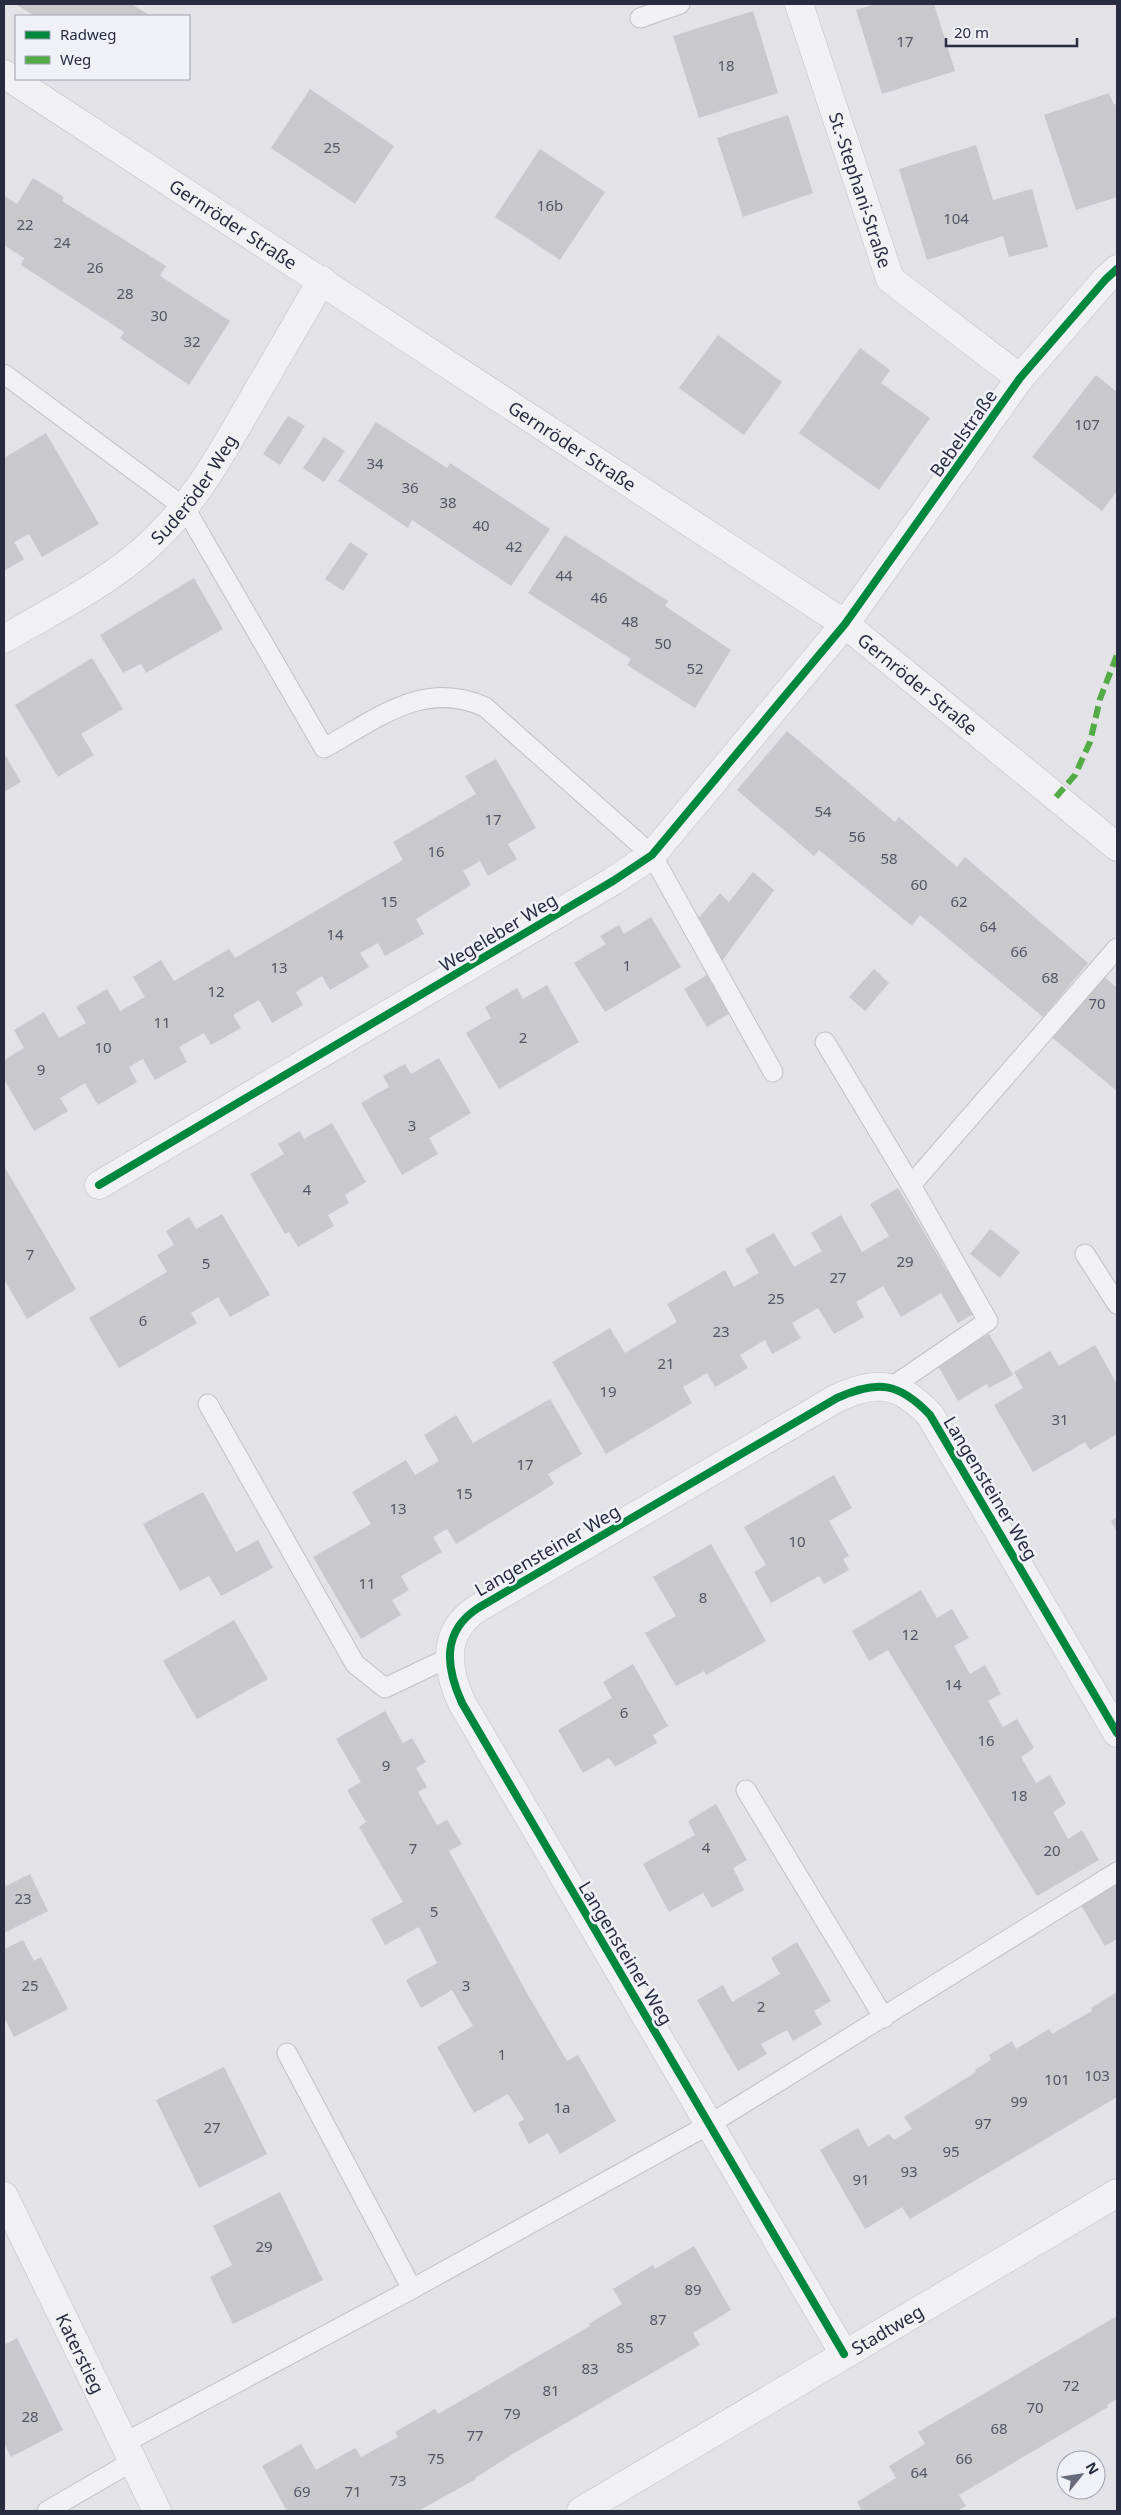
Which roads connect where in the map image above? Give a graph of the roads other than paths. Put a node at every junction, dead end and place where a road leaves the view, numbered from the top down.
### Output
1 (680, 4) edge
2 (799, 4) edge
3 (640, 18) dead end
4 (4, 74) edge
5 (1117, 269) edge
6 (322, 280) junction
7 (4, 374) edge
8 (1020, 378) junction
9 (185, 508) junction
10 (845, 624) junction
11 (4, 639) edge
12 (1117, 847) edge
13 (652, 855) junction
14 (1117, 948) edge
15 (825, 1042) dead end
16 (773, 1072) dead end
17 (911, 1184) junction
18 (99, 1185) dead end
19 (1085, 1254) dead end
20 (1117, 1304) edge
21 (890, 1388) junction
22 (208, 1404) dead end
23 (450, 1657) junction
24 (1117, 1733) edge
25 (746, 1790) dead end
26 (1117, 1872) edge
27 (884, 2018) junction
28 (287, 2053) dead end
29 (710, 2124) junction
30 (1117, 2193) edge
31 (4, 2196) edge
32 (412, 2288) junction
33 (844, 2354) junction
34 (128, 2452) junction
35 (48, 2511) edge
36 (157, 2511) edge
37 (581, 2511) edge

1 - 3 lane
2 - 8 street, St.-Stephani-Straße
4 - 6 street, Gernröder Straße
5 - 8 street, Bebelstraße
6 - 9 street, Suderöder Weg
6 - 10 street, Gernröder Straße
7 - 9 lane
8 - 10 street, Bebelstraße
9 - 11 street, Suderöder Weg
9 - 13 lane
10 - 12 street, Gernröder Straße
10 - 13 street, Wegeleber Weg
13 - 16 lane
13 - 18 street, Wegeleber Weg
14 - 17 lane
15 - 17 lane
17 - 21 lane
19 - 20 lane
21 - 23 street, Langensteiner Weg
21 - 24 street, Langensteiner Weg
22 - 23 lane
23 - 29 street, Langensteiner Weg
25 - 27 lane
26 - 27 lane
27 - 29 lane
28 - 32 lane
29 - 32 lane
29 - 33 street, Langensteiner Weg
30 - 33 street, Stadtweg
31 - 34 street, Katerstieg
32 - 34 lane
33 - 37 street, Stadtweg
34 - 35 lane
34 - 36 street, Katerstieg

